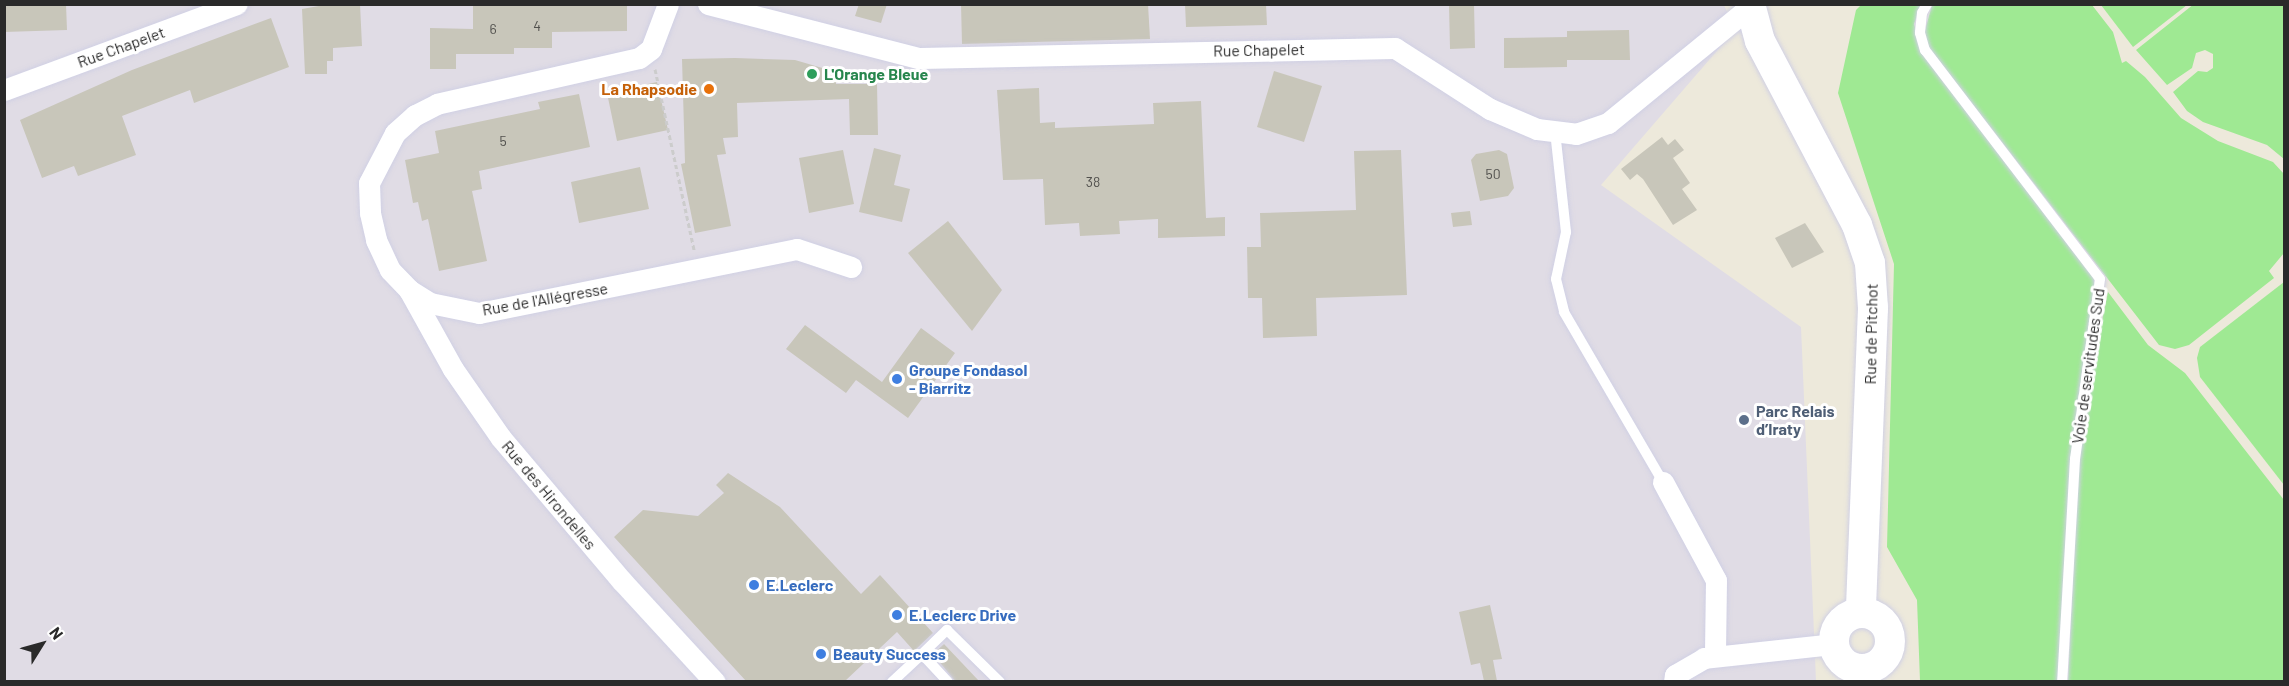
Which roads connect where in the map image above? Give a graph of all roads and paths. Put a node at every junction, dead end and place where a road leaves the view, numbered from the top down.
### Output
1 (237, 4) edge
2 (668, 4) edge
3 (708, 4) edge
4 (1927, 4) edge
5 (1758, 5) edge
6 (651, 50) junction
7 (4, 90) edge
8 (1555, 131) junction
9 (851, 267) dead end
10 (698, 269) junction
11 (409, 290) junction
12 (1663, 482) joint
13 (1861, 612) junction
14 (1833, 644) junction
15 (922, 654) junction
16 (1715, 656) junction
17 (1861, 676) edge
18 (715, 681) edge
19 (892, 681) edge
20 (948, 681) edge
21 (1000, 681) edge
22 (1674, 681) edge
23 (2062, 681) edge

1 - 7 street, Rue Chapelet
2 - 6 street
3 - 8 street, Rue Chapelet
4 - 23 lane, Voie de servitudes Sud
5 - 8 street, Rue Chapelet
5 - 13 street, Rue de Pitchot
6 - 10 path
6 - 11 street, Rue de l'Allégresse
8 - 12 lane
9 - 10 street, Rue de l'Allégresse
10 - 11 street, Rue de l'Allégresse
11 - 18 street, Rue des Hirondelles
12 - 16 street
13 - 14 street
13 - 17 street
14 - 16 street
14 - 17 street
15 - 19 lane
15 - 20 lane
15 - 21 lane
16 - 22 street

